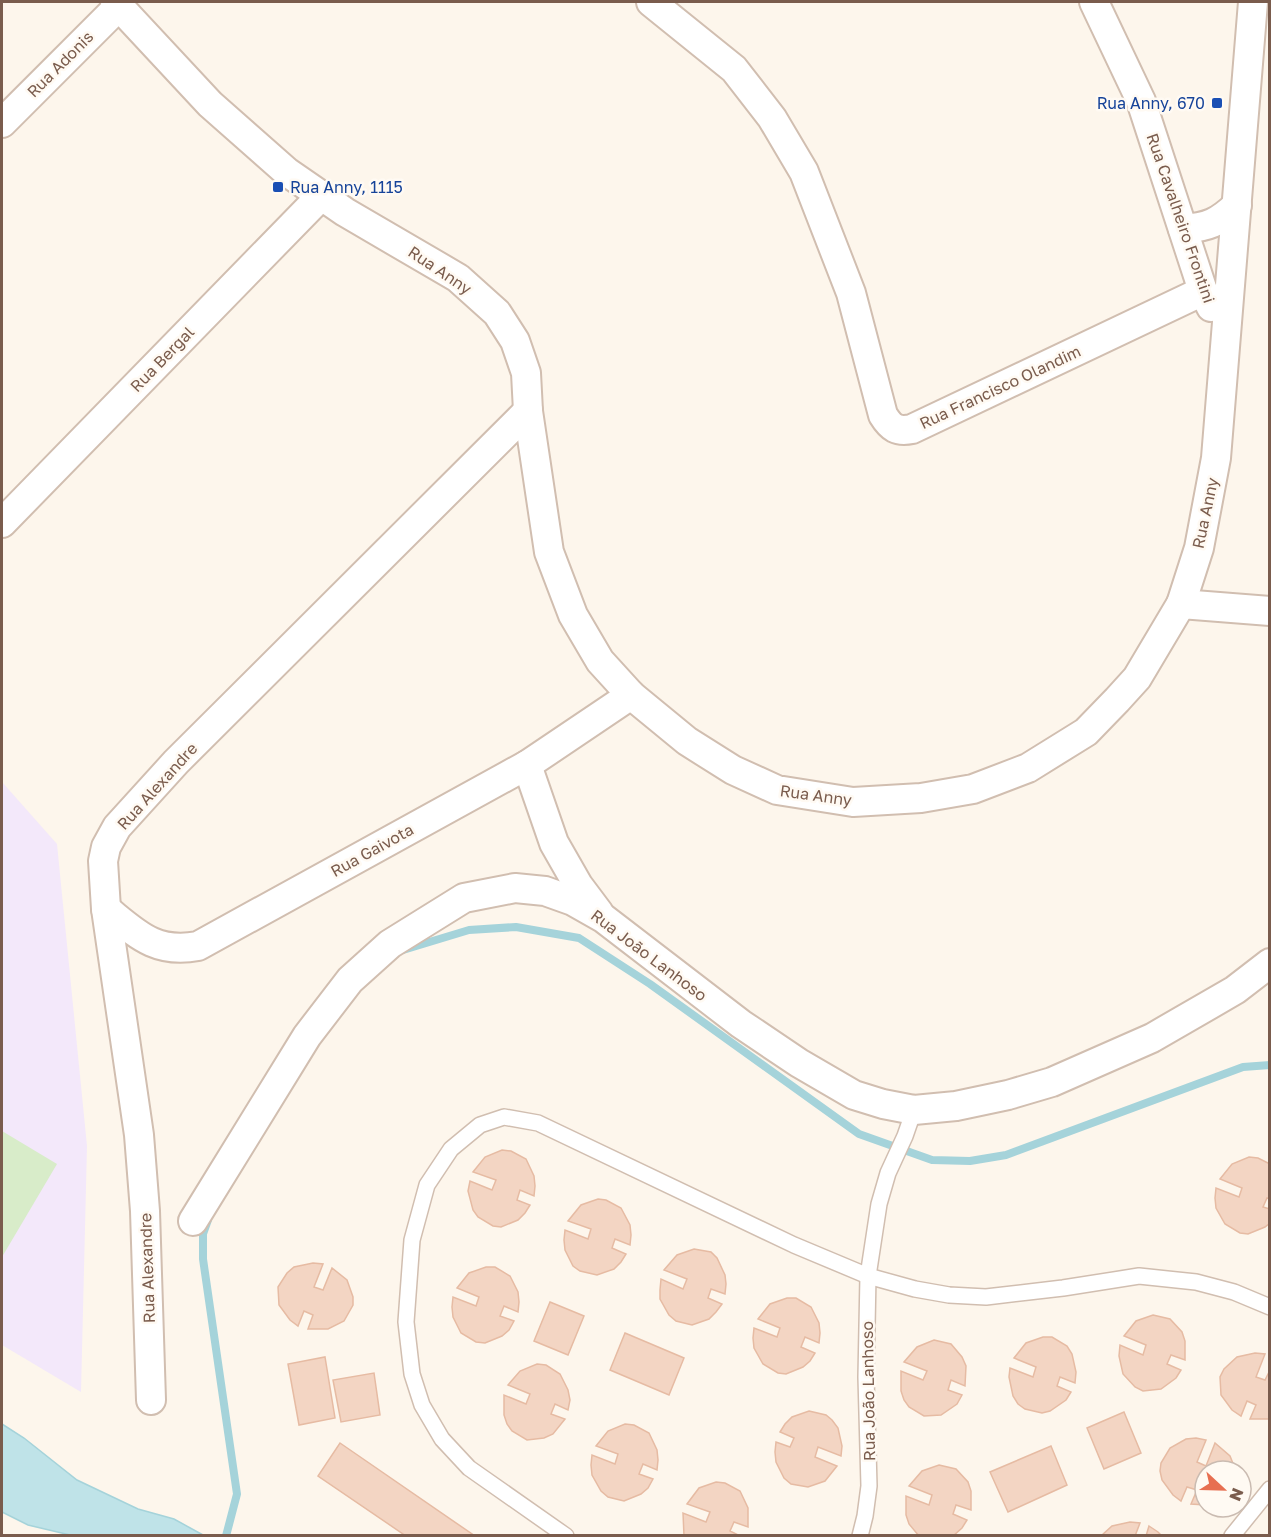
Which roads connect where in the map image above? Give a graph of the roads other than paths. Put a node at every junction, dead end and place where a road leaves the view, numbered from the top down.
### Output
1 (651, 2) edge
2 (1094, 2) edge
3 (1253, 2) edge
4 (117, 4) edge
5 (1259, 54) edge
6 (2, 123) edge
7 (322, 195) junction
8 (1237, 205) junction
9 (1183, 229) junction
10 (1203, 291) junction
11 (1226, 336) junction
12 (528, 411) junction
13 (2, 523) edge
14 (1181, 604) junction
15 (1269, 611) edge
16 (631, 695) junction
17 (527, 765) junction
18 (106, 909) junction
19 (603, 918) junction
20 (1269, 963) edge
21 (910, 1123) junction
22 (193, 1221) dead end
23 (867, 1276) junction
24 (1269, 1307) edge
25 (151, 1400) dead end
26 (1269, 1490) edge
27 (566, 1536) edge
28 (860, 1536) edge
29 (1232, 1536) edge

1 - 10 street, Rua Francisco Olandim
2 - 9 street, Rua Cavalheiro Frontini
3 - 5 street, Rua Anny
4 - 6 street, Rua Adonis
4 - 7 street, Rua Anny
5 - 8 street, Rua Anny
7 - 12 street, Rua Anny
7 - 13 street, Rua Bergal
8 - 9 street
8 - 11 street, Rua Anny
9 - 10 street, Rua Cavalheiro Frontini
10 - 11 street, Rua Cavalheiro Frontini
11 - 14 street, Rua Anny
12 - 16 street, Rua Anny
12 - 18 street, Rua Alexandre
14 - 15 street
14 - 16 street, Rua Anny
16 - 17 street, Rua Gaivota
17 - 18 street, Rua Gaivota
17 - 19 street
18 - 25 street, Rua Alexandre
19 - 21 street, Rua João Lanhoso
19 - 22 street, Rua João Lanhoso
20 - 21 street, Rua João Lanhoso
21 - 23 lane, Rua João Lanhoso
23 - 24 lane
23 - 27 lane
23 - 28 lane, Rua João Lanhoso
26 - 29 lane

